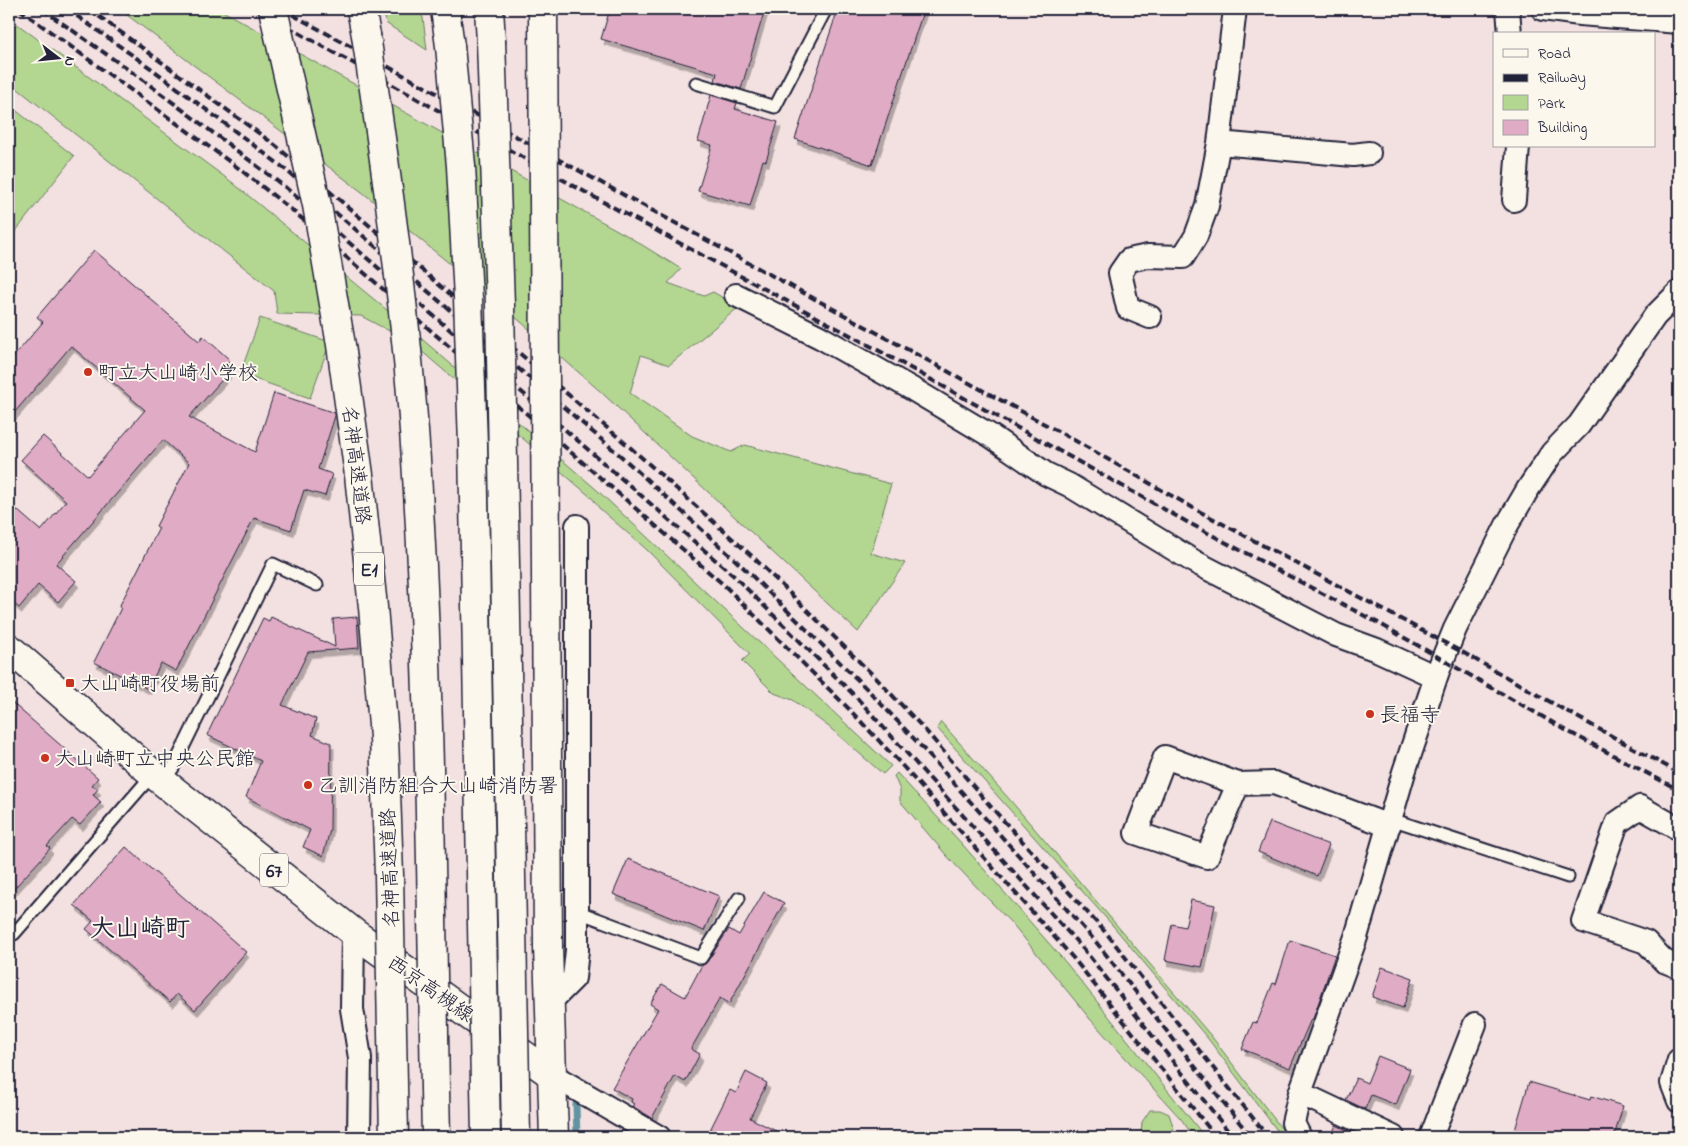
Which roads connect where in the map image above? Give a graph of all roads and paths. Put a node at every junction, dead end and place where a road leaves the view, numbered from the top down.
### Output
1 (273, 9) edge
2 (361, 9) edge
3 (445, 9) edge
4 (489, 9) edge
5 (543, 9) edge
6 (826, 9) edge
7 (1235, 9) edge
8 (1508, 9) edge
9 (1542, 9) edge
10 (1679, 22) edge
11 (1510, 32) edge
12 (696, 83) dead end
13 (1220, 143) junction
14 (1518, 148) edge
15 (1369, 152) dead end
16 (1514, 200) dead end
17 (1679, 292) edge
18 (736, 295) dead end
19 (1150, 317) dead end
20 (577, 526) dead end
21 (317, 585) dead end
22 (9, 648) edge
23 (1437, 674) junction
24 (158, 778) junction
25 (1238, 784) junction
26 (1390, 822) junction
27 (1679, 829) edge
28 (1568, 877) dead end
29 (739, 898) dead end
30 (576, 911) junction
31 (352, 932) junction
32 (14, 934) dead end
33 (1679, 967) edge
34 (550, 1002) junction
35 (1475, 1024) dead end
36 (1679, 1060) edge
37 (552, 1074) junction
38 (1300, 1093) junction
39 (1679, 1101) edge
40 (359, 1137) edge
41 (394, 1137) edge
42 (436, 1137) edge
43 (486, 1137) edge
44 (516, 1137) edge
45 (554, 1137) edge
46 (659, 1137) edge
47 (1300, 1137) edge
48 (1394, 1137) edge
49 (1431, 1137) edge

1 - 41 main road, 名神高速道路 / E1, bridge
2 - 42 main road, 名神高速道路, bridge
3 - 43 main road, bridge
4 - 44 main road, bridge
5 - 34 main road, bridge
6 - 12 lane
7 - 13 street
8 - 11 street
9 - 10 street
13 - 15 street
13 - 19 street
14 - 16 street
17 - 23 street
18 - 23 street
20 - 30 street
21 - 24 lane
22 - 24 main road, 西京高槻線 / 67
23 - 26 street
24 - 31 main road, 西京高槻線 / 67
24 - 32 lane
25 - 25 street
25 - 26 street
26 - 28 lane
26 - 38 street
27 - 33 street
29 - 30 lane
30 - 34 street
31 - 37 main road, 西京高槻線 / 67
31 - 40 street
34 - 37 main road
35 - 49 street
36 - 39 street
37 - 45 main road
37 - 46 street
38 - 47 street
38 - 48 street

